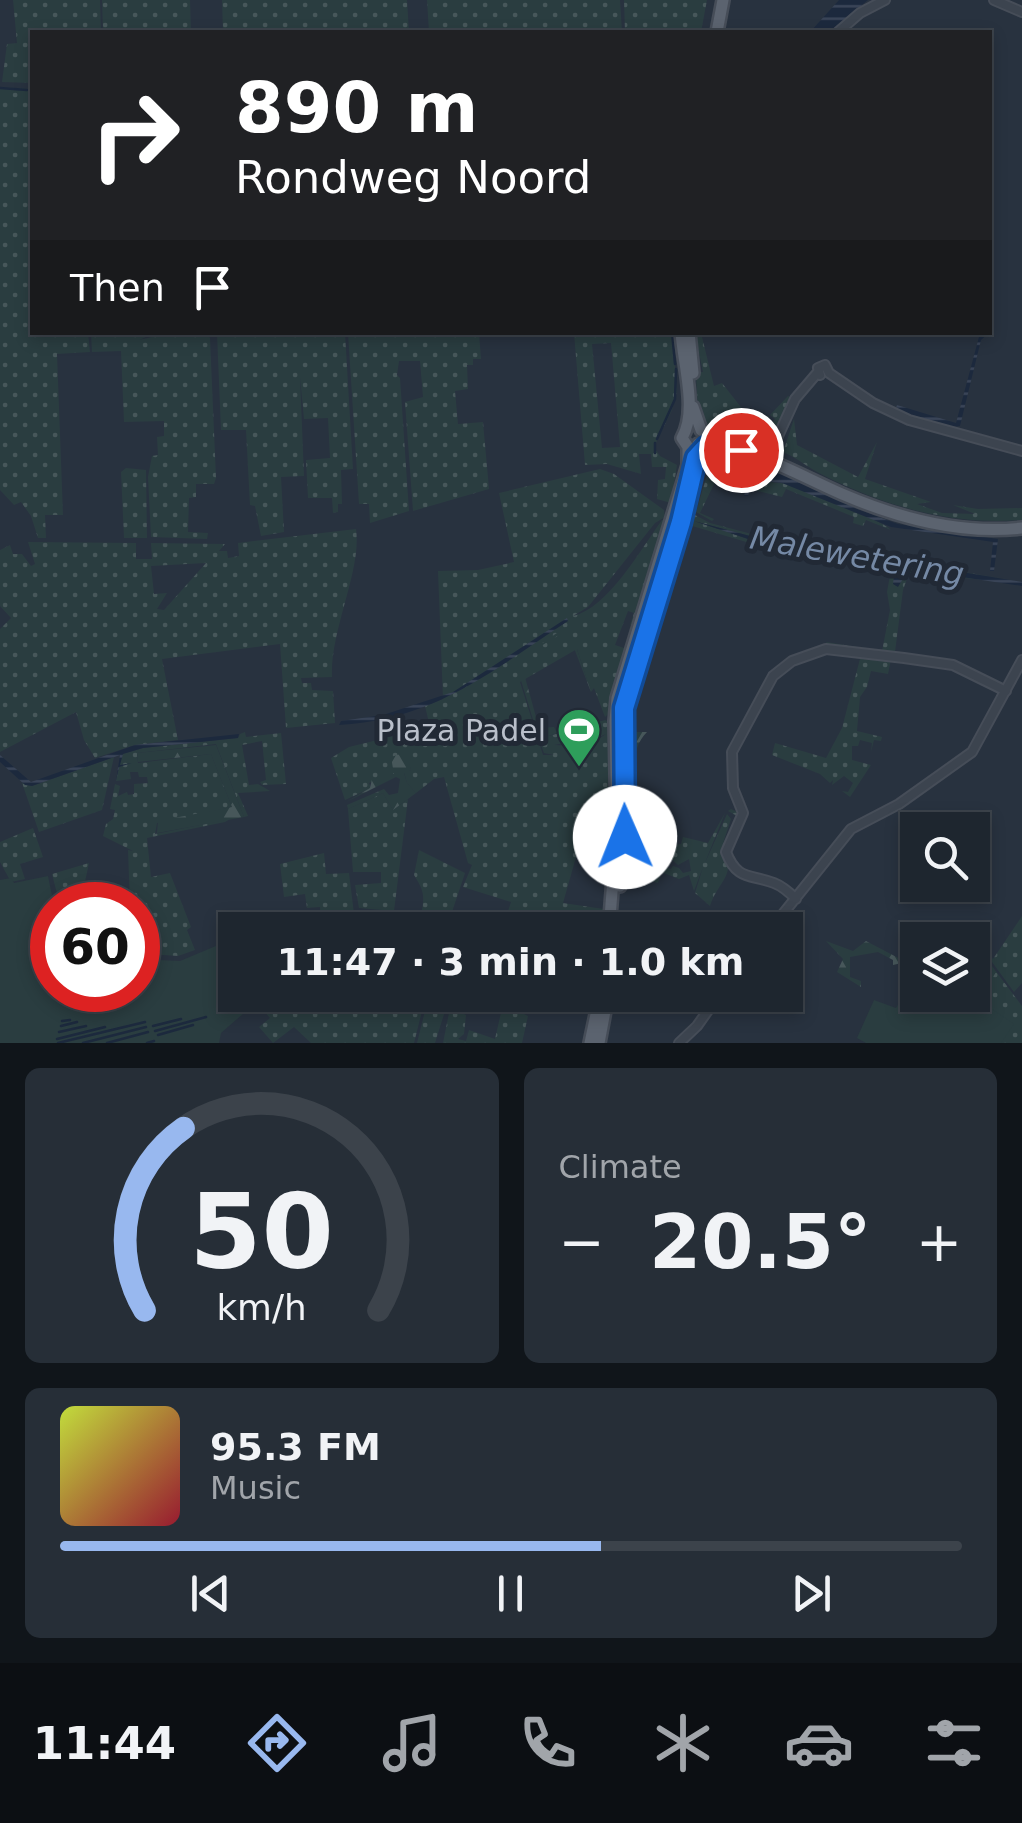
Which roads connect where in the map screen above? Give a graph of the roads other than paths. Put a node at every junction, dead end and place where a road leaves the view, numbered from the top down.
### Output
1 (719, 0) edge
2 (885, 0) edge
3 (994, 0) edge
4 (1022, 12) edge
5 (714, 30) edge
6 (840, 30) edge
7 (681, 335) edge
8 (689, 335) edge
9 (693, 407) junction
10 (694, 439) junction
11 (715, 443) junction
12 (1022, 451) edge
13 (770, 455) junction
14 (693, 470) junction
15 (679, 517) junction
16 (1022, 525) edge
17 (1022, 660) edge
18 (1006, 691) junction
19 (796, 899) junction
20 (615, 912) edge
21 (785, 912) edge
22 (599, 1012) edge
23 (604, 1012) edge
24 (707, 1012) edge
25 (597, 1042) edge
26 (679, 1043) edge

1 - 5 main road
2 - 6 street
3 - 4 street
7 - 10 main road
8 - 9 main road
9 - 10 main road
9 - 11 main road
10 - 11 main road
10 - 14 main road
10 - 15 main road
11 - 13 main road
11 - 14 main road
12 - 13 street
13 - 16 main road
14 - 15 main road
15 - 20 main road
17 - 18 street
18 - 19 street
18 - 19 street
19 - 21 street
22 - 25 main road
23 - 25 main road
24 - 26 street

